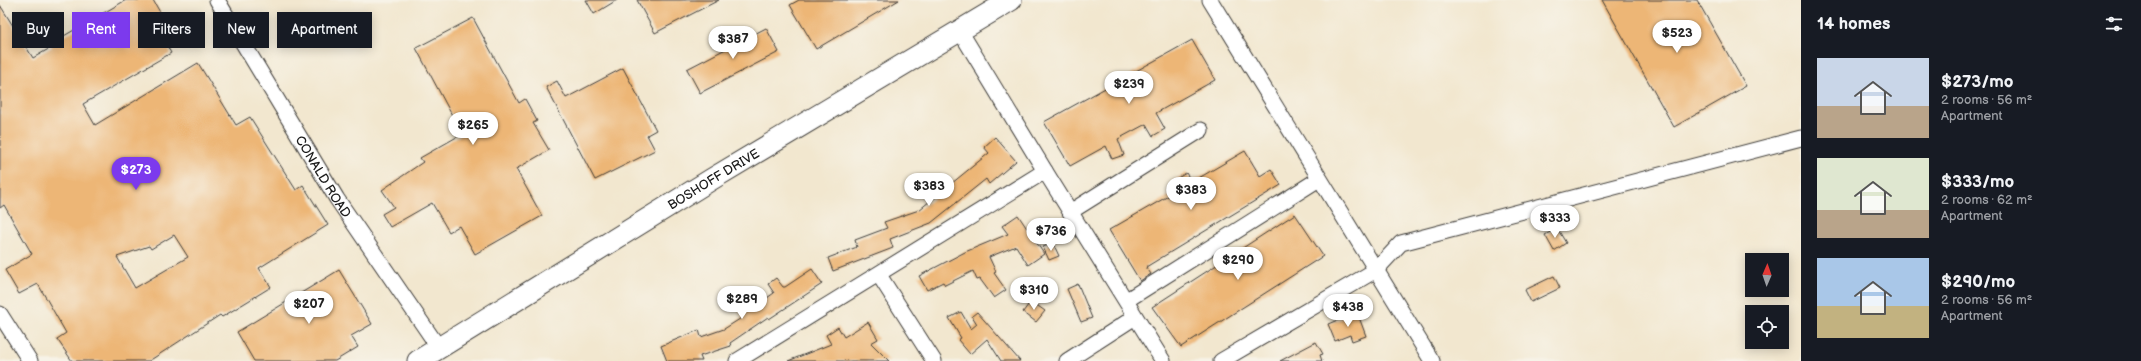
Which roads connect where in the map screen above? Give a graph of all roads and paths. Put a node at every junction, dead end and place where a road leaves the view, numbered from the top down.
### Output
1 (217, 0) edge
2 (1011, 0) edge
3 (1210, 0) edge
4 (960, 32) junction
5 (1201, 130) dead end
6 (1801, 138) edge
7 (1045, 171) junction
8 (1319, 179) junction
9 (1070, 212) junction
10 (1376, 270) junction
11 (879, 275) junction
12 (1126, 300) junction
13 (0, 314) edge
14 (1135, 317) junction
15 (439, 348) junction
16 (30, 361) edge
17 (418, 361) edge
18 (737, 361) edge
19 (934, 361) edge
20 (1067, 361) edge
21 (1163, 361) edge
22 (1221, 361) edge
23 (1432, 361) edge

1 - 15 street, CONALD ROAD
2 - 4 main road, BOSHOFF DRIVE
3 - 8 street
4 - 7 street
4 - 15 main road, BOSHOFF DRIVE
5 - 9 street
6 - 10 street
7 - 9 street
7 - 11 street
8 - 10 street
8 - 12 street
9 - 12 street
10 - 22 street
10 - 23 street
11 - 18 street
11 - 19 street
12 - 14 street
13 - 16 street
14 - 20 street
14 - 21 street
15 - 17 main road, BOSHOFF DRIVE

